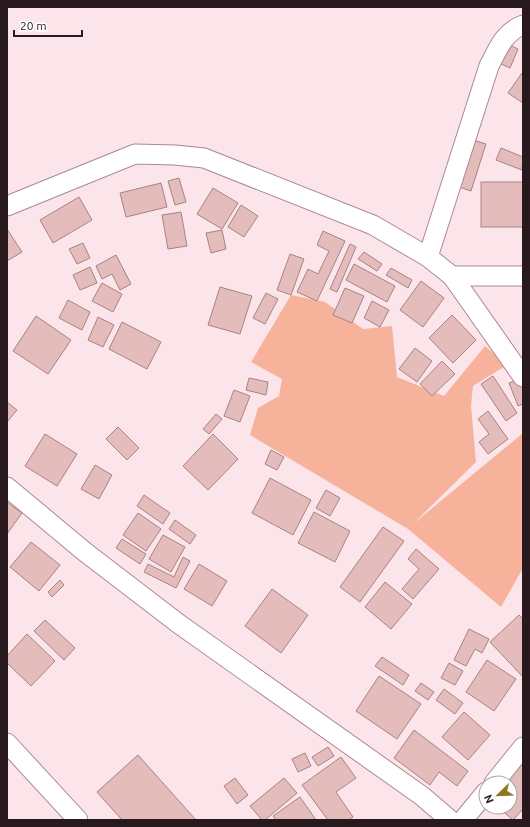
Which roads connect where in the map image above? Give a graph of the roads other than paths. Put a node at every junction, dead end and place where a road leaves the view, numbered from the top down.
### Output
1 (523, 25) edge
2 (7, 206) edge
3 (428, 257) junction
4 (452, 276) junction
5 (523, 276) edge
6 (523, 377) edge
7 (7, 487) edge
8 (7, 743) edge
9 (523, 747) edge
10 (500, 775) edge
11 (478, 802) edge
12 (78, 820) edge
13 (450, 820) edge
14 (463, 820) edge

1 - 3 street
2 - 3 street
3 - 4 street
4 - 5 street
4 - 6 street
7 - 13 street
8 - 12 street
9 - 10 street
11 - 14 street

